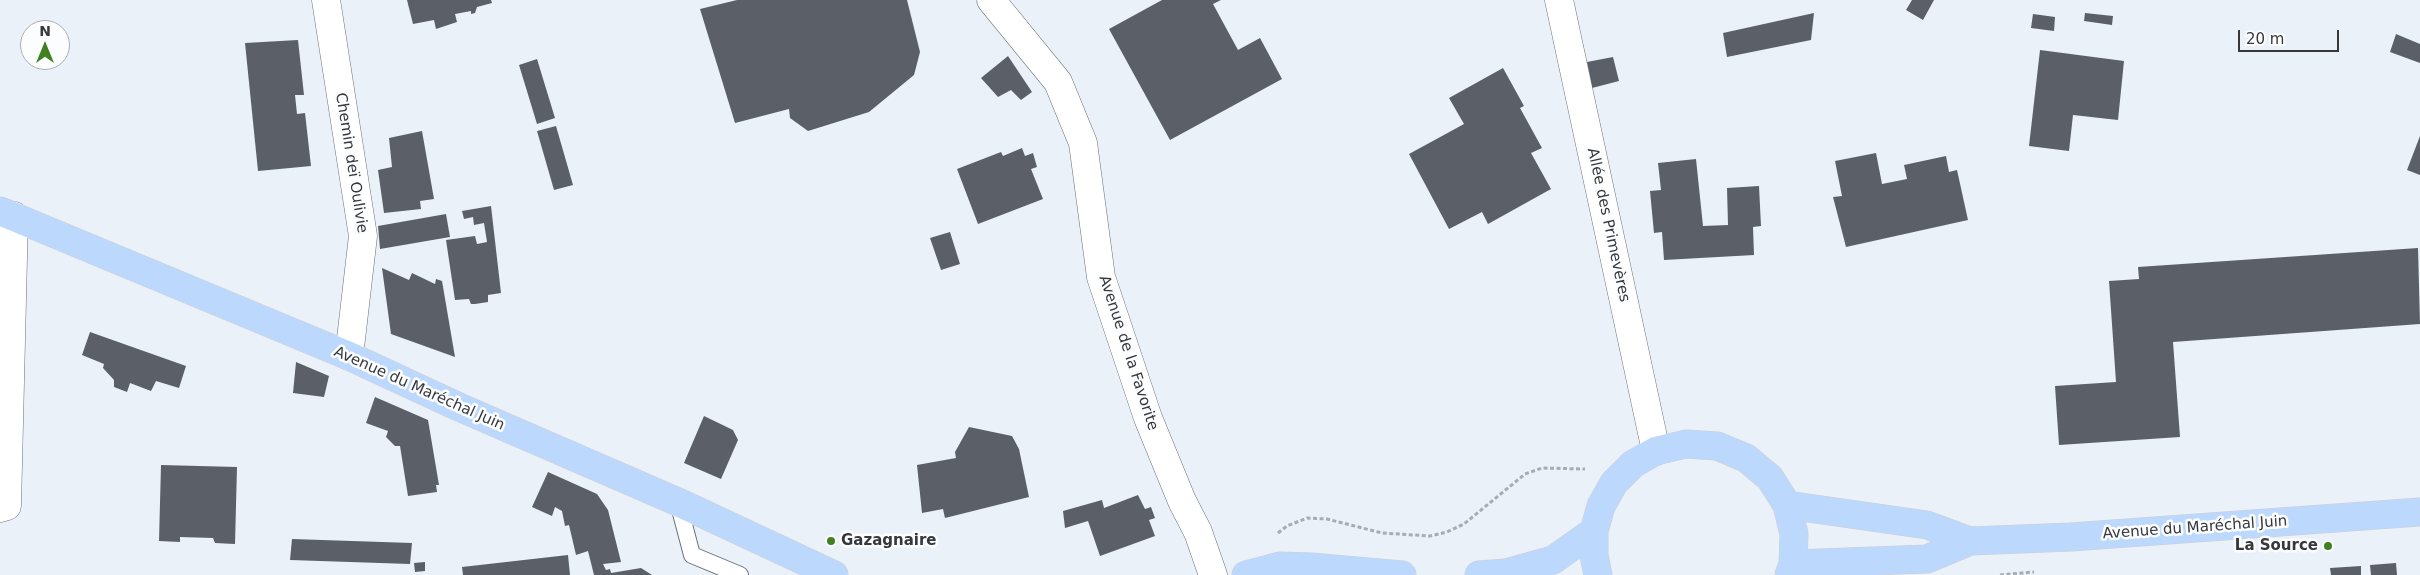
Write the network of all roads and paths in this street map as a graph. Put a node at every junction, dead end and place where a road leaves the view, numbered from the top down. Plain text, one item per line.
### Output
1 (326, 0) edge
2 (991, 0) edge
3 (1559, 0) edge
4 (7, 213) edge
5 (349, 356) junction
6 (1656, 451) junction
7 (1625, 471) junction
8 (678, 502) junction
9 (1787, 505) junction
10 (0, 508) edge
11 (2420, 512) edge
12 (1594, 531) junction
13 (1276, 534) dead end
14 (1970, 541) junction
15 (1791, 569) edge
16 (740, 575) edge
17 (834, 575) edge
18 (1213, 575) edge
19 (1246, 575) edge
20 (1402, 575) edge
21 (1479, 575) edge
22 (1598, 575) edge

1 - 5 street, Chemin deï Oulivie
2 - 18 street, Avenue de la Favorite
3 - 6 street, Allée des Primevères
4 - 5 main road, Avenue du Maréchal Juin
4 - 10 street
5 - 8 main road, Avenue du Maréchal Juin
6 - 7 main road
6 - 9 main road
7 - 12 main road
7 - 13 path
8 - 16 lane
8 - 17 main road, Avenue du Maréchal Juin
9 - 14 main road, Avenue du Maréchal Juin
9 - 15 main road
11 - 14 main road, Avenue du Maréchal Juin
12 - 21 main road
12 - 22 main road
14 - 15 main road, Avenue du Maréchal Juin
19 - 20 main road

